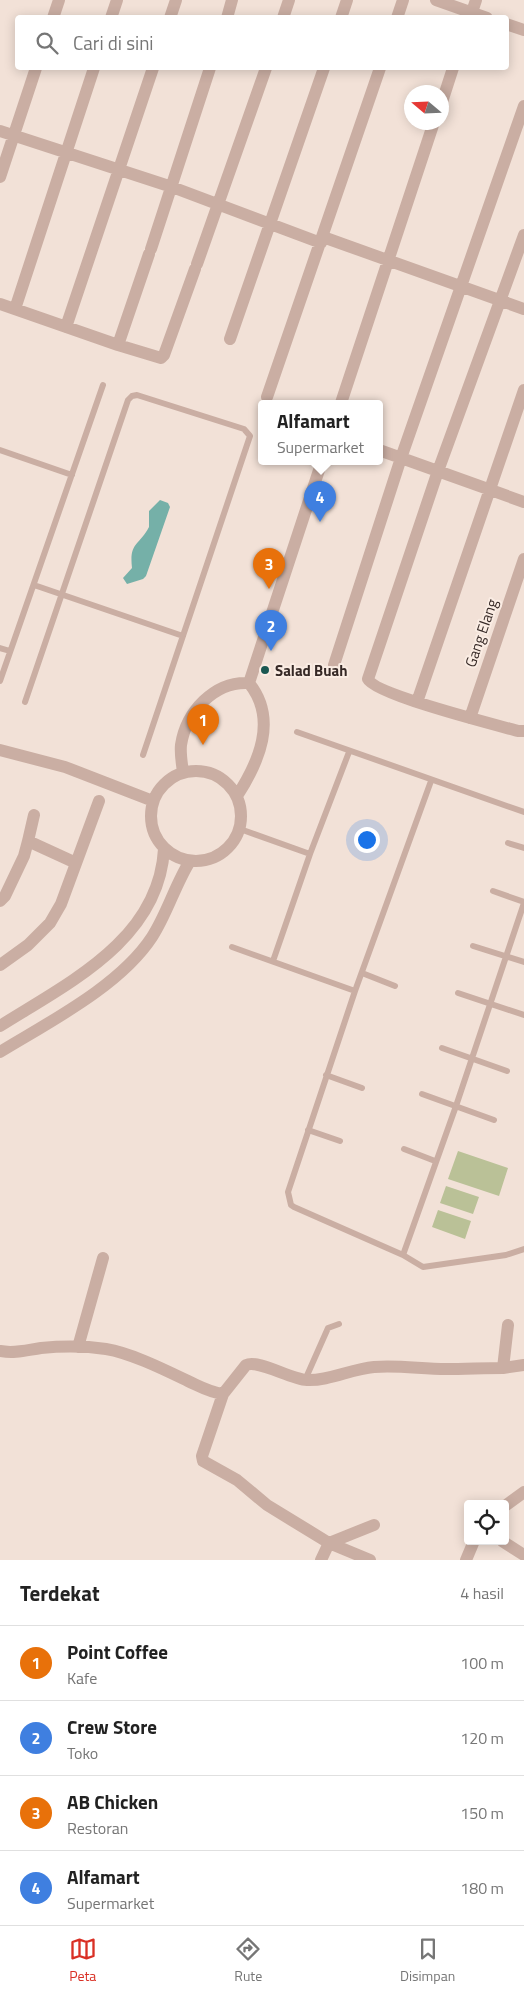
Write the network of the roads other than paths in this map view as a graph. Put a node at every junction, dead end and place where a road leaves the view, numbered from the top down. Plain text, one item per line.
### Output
1 (59, 0) edge
2 (117, 0) edge
3 (176, 0) edge
4 (232, 0) edge
5 (289, 0) edge
6 (347, 0) edge
7 (403, 0) edge
8 (436, 0) edge
9 (472, 10) edge
10 (54, 15) edge
11 (112, 15) edge
12 (171, 15) edge
13 (228, 15) edge
14 (284, 15) edge
15 (342, 15) edge
16 (398, 15) edge
17 (509, 25) edge
18 (524, 30) edge
19 (35, 70) edge
20 (93, 70) edge
21 (152, 70) edge
22 (209, 70) edge
23 (265, 70) edge
24 (323, 70) edge
25 (379, 70) edge
26 (452, 70) edge
27 (448, 85) edge
28 (524, 106) edge
29 (431, 130) edge
30 (0, 131) edge
31 (13, 136) junction
32 (64, 154) junction
33 (118, 170) junction
34 (0, 177) edge
35 (172, 188) junction
36 (218, 206) junction
37 (270, 225) junction
38 (524, 234) edge
39 (322, 240) junction
40 (388, 261) junction
41 (462, 287) junction
42 (500, 301) junction
43 (0, 304) edge
44 (15, 309) junction
45 (524, 309) edge
46 (66, 327) junction
47 (230, 340) dead end
48 (118, 345) junction
49 (103, 385) dead end
50 (524, 390) edge
51 (267, 398) dead end
52 (342, 400) edge
53 (0, 450) edge
54 (383, 451) edge
55 (401, 458) junction
56 (321, 465) edge
57 (438, 471) junction
58 (72, 475) junction
59 (490, 490) junction
60 (524, 502) edge
61 (524, 559) edge
62 (34, 585) junction
63 (61, 593) junction
64 (183, 636) junction
65 (0, 648) edge
66 (10, 651) junction
67 (334, 664) dead end
68 (0, 682) edge
69 (249, 682) junction
70 (25, 702) dead end
71 (417, 702) junction
72 (470, 718) junction
73 (524, 731) edge
74 (297, 732) dead end
75 (0, 750) edge
76 (349, 752) junction
77 (143, 754) dead end
78 (183, 772) junction
79 (431, 781) junction
80 (237, 796) junction
81 (99, 801) dead end
82 (153, 801) junction
83 (524, 812) edge
84 (34, 815) dead end
85 (240, 829) junction
86 (28, 841) junction
87 (508, 843) dead end
88 (524, 848) edge
89 (164, 849) junction
90 (310, 854) junction
91 (190, 861) junction
92 (76, 863) junction
93 (493, 891) dead end
94 (0, 901) edge
95 (524, 902) edge
96 (473, 946) dead end
97 (232, 947) dead end
98 (507, 957) junction
99 (273, 961) junction
100 (524, 962) edge
101 (0, 965) edge
102 (362, 973) junction
103 (395, 986) dead end
104 (355, 992) junction
105 (458, 993) dead end
106 (490, 1004) junction
107 (524, 1015) edge
108 (0, 1026) edge
109 (442, 1048) dead end
110 (0, 1052) edge
111 (471, 1058) junction
112 (507, 1071) dead end
113 (326, 1076) junction
114 (362, 1088) dead end
115 (422, 1094) dead end
116 (456, 1106) junction
117 (494, 1120) dead end
118 (308, 1130) junction
119 (340, 1141) dead end
120 (404, 1149) dead end
121 (435, 1161) junction
122 (524, 1249) edge
123 (403, 1255) junction
124 (102, 1258) dead end
125 (339, 1324) dead end
126 (508, 1325) dead end
127 (78, 1347) junction
128 (0, 1351) edge
129 (524, 1364) edge
130 (503, 1368) junction
131 (305, 1380) junction
132 (223, 1394) junction
133 (524, 1492) edge
134 (509, 1503) edge
135 (374, 1524) dead end
136 (329, 1543) junction
137 (472, 1545) edge
138 (508, 1545) edge
139 (524, 1555) edge
140 (321, 1560) edge
141 (370, 1560) edge
142 (466, 1560) edge

1 - 10 street
2 - 11 street
3 - 12 street
4 - 13 street
5 - 14 street
6 - 15 street
7 - 16 street
8 - 9 street
17 - 18 street
19 - 31 street
20 - 32 street
21 - 33 street
22 - 35 street
23 - 36 street
24 - 37 street
25 - 39 street
26 - 27 street
28 - 41 street
29 - 40 street
30 - 31 street
31 - 32 street
31 - 34 street
32 - 33 street
32 - 44 street
33 - 35 street
33 - 46 street
35 - 36 street
35 - 48 street
36 - 37 street
36 - 48 street
37 - 39 street
37 - 47 street
38 - 42 street
39 - 40 street
39 - 51 street
40 - 41 street
40 - 52 street
41 - 42 street
41 - 55 street
42 - 45 street
42 - 57 street
43 - 44 street
44 - 46 street
46 - 48 street
49 - 58 lane
50 - 59 street
53 - 58 lane
54 - 55 street
55 - 57 street
55 - 67 street
56 - 69 street
57 - 59 street
57 - 71 street
58 - 62 lane
59 - 60 street
59 - 71 street
61 - 72 street, Gang Elang
62 - 63 lane
62 - 66 lane
63 - 64 lane
63 - 64 lane
63 - 70 lane
64 - 77 lane
65 - 66 lane
66 - 68 lane
69 - 78 street
69 - 80 street
71 - 72 street
72 - 73 street
74 - 76 lane
75 - 82 street
76 - 79 lane
76 - 90 lane
78 - 80 street
78 - 82 street
79 - 83 lane
79 - 102 lane
80 - 85 street
81 - 92 street
82 - 89 street
84 - 86 street
85 - 90 lane
85 - 91 street
86 - 92 street
86 - 94 street
87 - 88 lane
89 - 91 street
89 - 108 street
90 - 99 lane
91 - 110 street
92 - 101 street
93 - 95 lane
95 - 98 lane
96 - 98 lane
97 - 99 lane
98 - 100 lane
98 - 106 lane
99 - 104 lane
102 - 103 lane
102 - 104 lane
104 - 113 lane
105 - 106 lane
106 - 107 lane
106 - 111 lane
109 - 111 lane
111 - 112 lane
111 - 116 lane
113 - 114 lane
113 - 118 lane
115 - 116 lane
116 - 117 lane
116 - 121 lane
118 - 119 lane
118 - 123 lane
120 - 121 lane
121 - 123 lane
122 - 123 lane
124 - 127 street
125 - 131 lane
126 - 130 street
127 - 128 street
127 - 132 street
129 - 130 street
130 - 131 street
131 - 132 street
132 - 136 street
133 - 134 street
135 - 136 street
136 - 140 street
136 - 141 street
137 - 142 street
138 - 139 street

